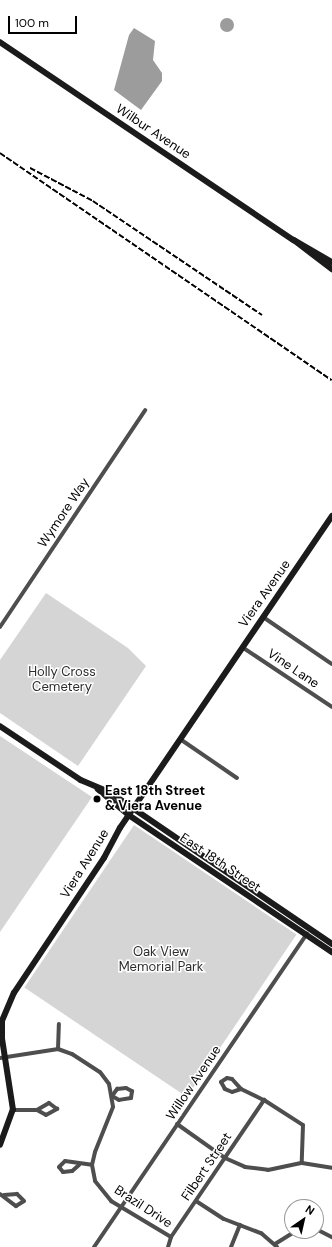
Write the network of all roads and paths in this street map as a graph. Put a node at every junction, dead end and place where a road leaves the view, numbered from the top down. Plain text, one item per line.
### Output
1 (0, 42) edge
2 (294, 240) junction
3 (332, 262) edge
4 (332, 269) edge
5 (145, 410) dead end
6 (332, 516) edge
7 (263, 617) junction
8 (0, 627) edge
9 (242, 647) junction
10 (332, 664) edge
11 (332, 707) edge
12 (0, 726) edge
13 (180, 739) junction
14 (237, 778) dead end
15 (98, 789) junction
16 (133, 809) junction
17 (129, 815) junction
18 (308, 932) junction
19 (332, 944) edge
20 (332, 952) edge
21 (59, 1024) dead end
22 (58, 1049) junction
23 (3, 1057) edge
24 (241, 1089) junction
25 (112, 1096) junction
26 (264, 1100) junction
27 (13, 1110) junction
28 (37, 1110) junction
29 (177, 1124) junction
30 (0, 1146) edge
31 (225, 1158) junction
32 (302, 1163) junction
33 (79, 1165) junction
34 (92, 1165) junction
35 (332, 1168) edge
36 (2, 1195) edge
37 (196, 1201) junction
38 (122, 1207) junction
39 (240, 1225) junction
40 (172, 1237) junction
41 (285, 1239) edge
42 (276, 1246) edge
43 (94, 1247) edge
44 (168, 1247) edge
45 (232, 1247) edge

1 - 2 main road, Wilbur Avenue
2 - 3 main road, Wilbur Avenue
2 - 4 main road, Wilbur Avenue
5 - 8 street, Wymore Way
6 - 7 main road, Viera Avenue
7 - 9 main road, Viera Avenue
7 - 10 street
9 - 11 street, Vine Lane
9 - 13 main road, Viera Avenue
12 - 15 main road, East 18th Street
13 - 14 street
13 - 16 main road, Viera Avenue
15 - 16 main road, East 18th Street
15 - 17 main road, East 18th Street
16 - 17 main road, Viera Avenue
16 - 18 main road, East 18th Street
17 - 18 main road, East 18th Street
17 - 23 main road, Viera Avenue
18 - 19 main road, East 18th Street
18 - 20 main road, East 18th Street
18 - 29 street, Willow Avenue
21 - 22 street
22 - 23 street
22 - 25 street
23 - 27 main road, Viera Avenue
24 - 24 street
24 - 26 street
25 - 25 street
25 - 34 street
26 - 31 street, Filbert Street
26 - 32 street
27 - 28 street
27 - 30 main road, Viera Avenue
28 - 28 street
29 - 31 street
29 - 38 street, Willow Avenue
31 - 32 street
31 - 37 street, Filbert Street
32 - 35 street
33 - 33 street
33 - 34 street
34 - 38 street, Brazil Drive
36 - 36 street
37 - 39 street
37 - 40 street, Filbert Street
38 - 40 street, Brazil Drive
38 - 43 street, Willow Avenue
39 - 42 street
39 - 45 street
40 - 44 street, Filbert Street
41 - 42 street

